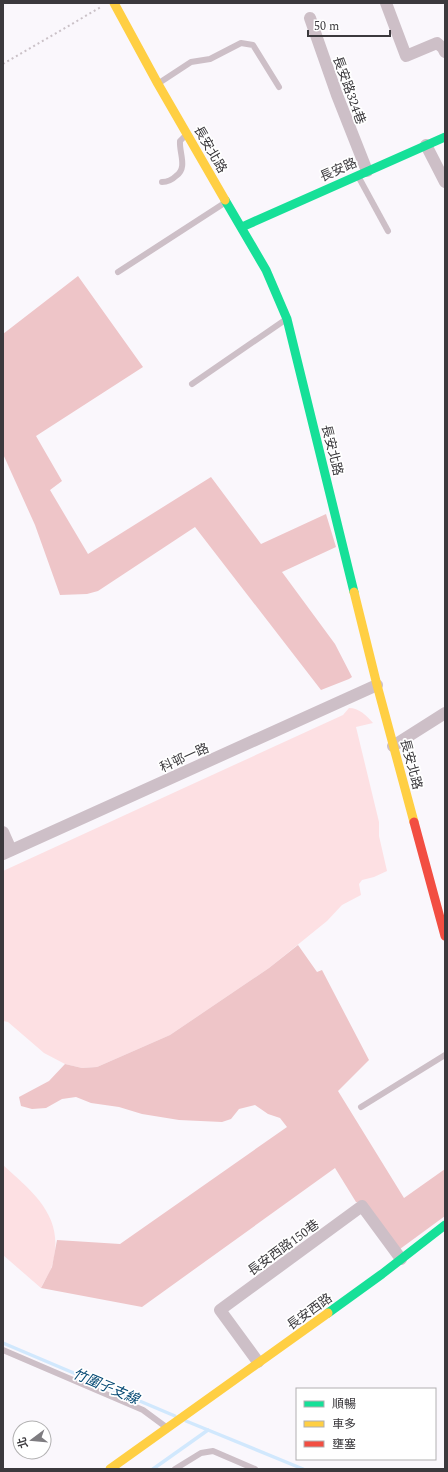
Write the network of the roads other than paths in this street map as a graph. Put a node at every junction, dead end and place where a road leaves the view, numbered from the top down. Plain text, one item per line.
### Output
1 (114, 3) edge
2 (386, 3) edge
3 (310, 18) dead end
4 (445, 52) edge
5 (158, 84) junction
6 (279, 87) dead end
7 (188, 134) junction
8 (445, 137) edge
9 (426, 145) junction
10 (362, 173) junction
11 (162, 182) dead end
12 (445, 182) edge
13 (227, 202) junction
14 (242, 227) junction
15 (388, 232) dead end
16 (118, 272) dead end
17 (287, 319) junction
18 (192, 384) dead end
19 (377, 685) junction
20 (445, 713) edge
21 (393, 746) junction
22 (3, 832) edge
23 (7, 852) edge
24 (445, 936) edge
25 (445, 1055) edge
26 (361, 1107) dead end
27 (445, 1225) edge
28 (401, 1259) junction
29 (3, 1350) edge
30 (258, 1362) junction
31 (167, 1428) junction
32 (110, 1469) edge
33 (175, 1469) edge
34 (254, 1469) edge

1 - 5 street, 長安北路
2 - 4 street
3 - 10 street, 長安路324巷
5 - 6 lane
5 - 7 street, 長安北路
7 - 11 lane
7 - 13 street, 長安北路
8 - 9 street, 長安路
9 - 10 street, 長安路
9 - 12 street
10 - 14 street, 長安路
10 - 15 lane
13 - 14 street, 長安北路
13 - 16 lane
14 - 17 street, 長安北路
17 - 18 lane
17 - 19 street, 長安北路
19 - 21 street, 長安北路
19 - 23 street, 科邨一路
20 - 21 street
21 - 24 street, 長安北路
22 - 23 street
25 - 26 lane
27 - 28 street, 長安西路
28 - 30 street, 長安西路
28 - 30 street, 長安西路150巷
29 - 31 lane
30 - 31 street, 長安西路
31 - 32 street
33 - 34 lane

